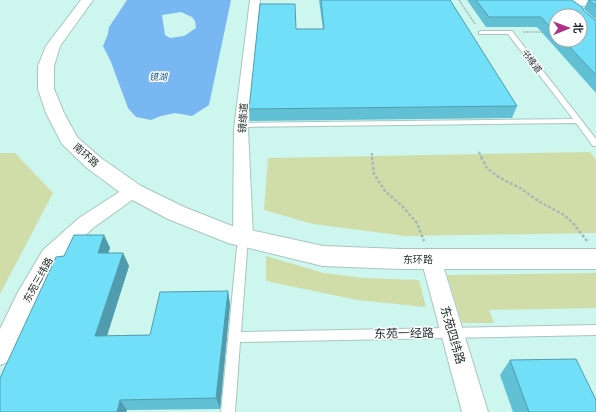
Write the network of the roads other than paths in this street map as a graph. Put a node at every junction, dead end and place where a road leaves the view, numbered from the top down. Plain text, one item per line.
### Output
1 (87, 0) edge
2 (255, 0) edge
3 (596, 3) edge
4 (574, 8) edge
5 (481, 33) road end
6 (578, 120) junction
7 (242, 124) junction
8 (596, 144) edge
9 (133, 191) junction
10 (243, 237) junction
11 (594, 253) edge
12 (431, 259) junction
13 (596, 330) edge
14 (452, 333) junction
15 (235, 337) junction
16 (0, 354) edge
17 (228, 412) edge
18 (475, 412) edge

1 - 9 street, 南环路
2 - 7 street, 镜缘道
3 - 4 street
5 - 6 lane, 书缘道
6 - 7 lane
6 - 8 lane, 书缘道
7 - 10 street, 镜缘道
9 - 10 street, 南环路
9 - 16 street, 东苑三纬路
10 - 12 street, 东环路
10 - 15 lane
11 - 12 street, 东环路
12 - 14 street, 东苑四纬路
13 - 14 lane, 东苑一经路
14 - 15 lane, 东苑一经路
14 - 18 street, 东苑四纬路
15 - 17 lane

